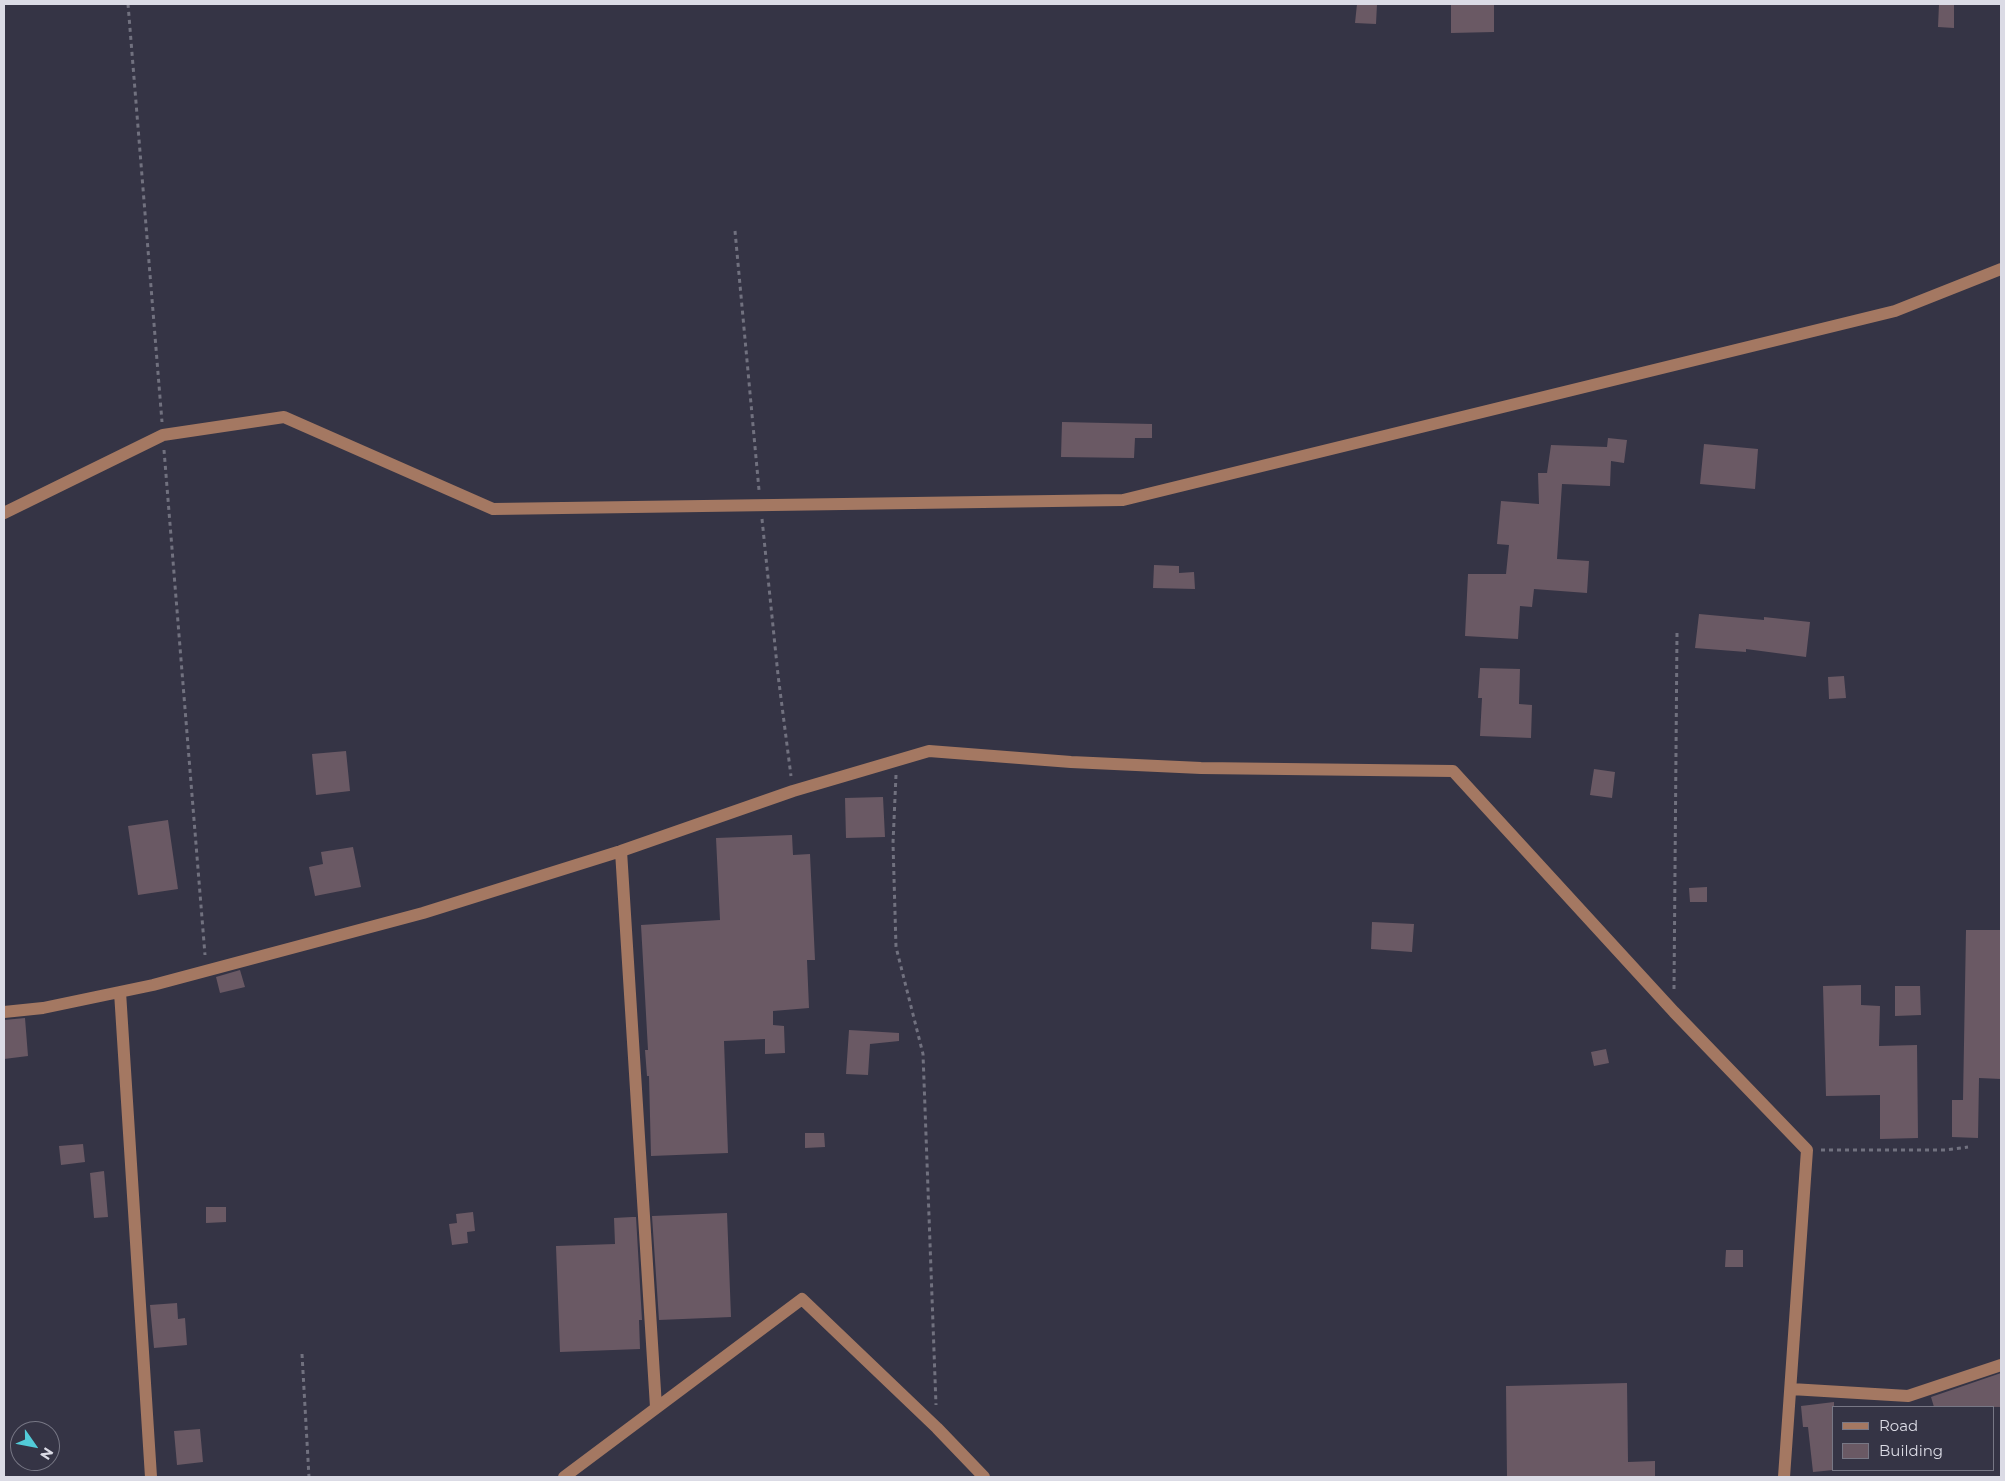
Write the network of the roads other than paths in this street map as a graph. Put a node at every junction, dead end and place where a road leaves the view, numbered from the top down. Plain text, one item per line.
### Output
1 (2001, 269) edge
2 (4, 513) edge
3 (620, 851) junction
4 (120, 992) junction
5 (4, 1012) edge
6 (2001, 1365) edge
7 (1791, 1389) junction
8 (656, 1407) junction
9 (150, 1477) edge
10 (564, 1477) edge
11 (984, 1477) edge
12 (1784, 1477) edge

1 - 2 street
3 - 4 street
3 - 7 street
3 - 8 street
4 - 5 street
4 - 9 street
6 - 7 street
7 - 12 street
8 - 10 street
8 - 11 street

